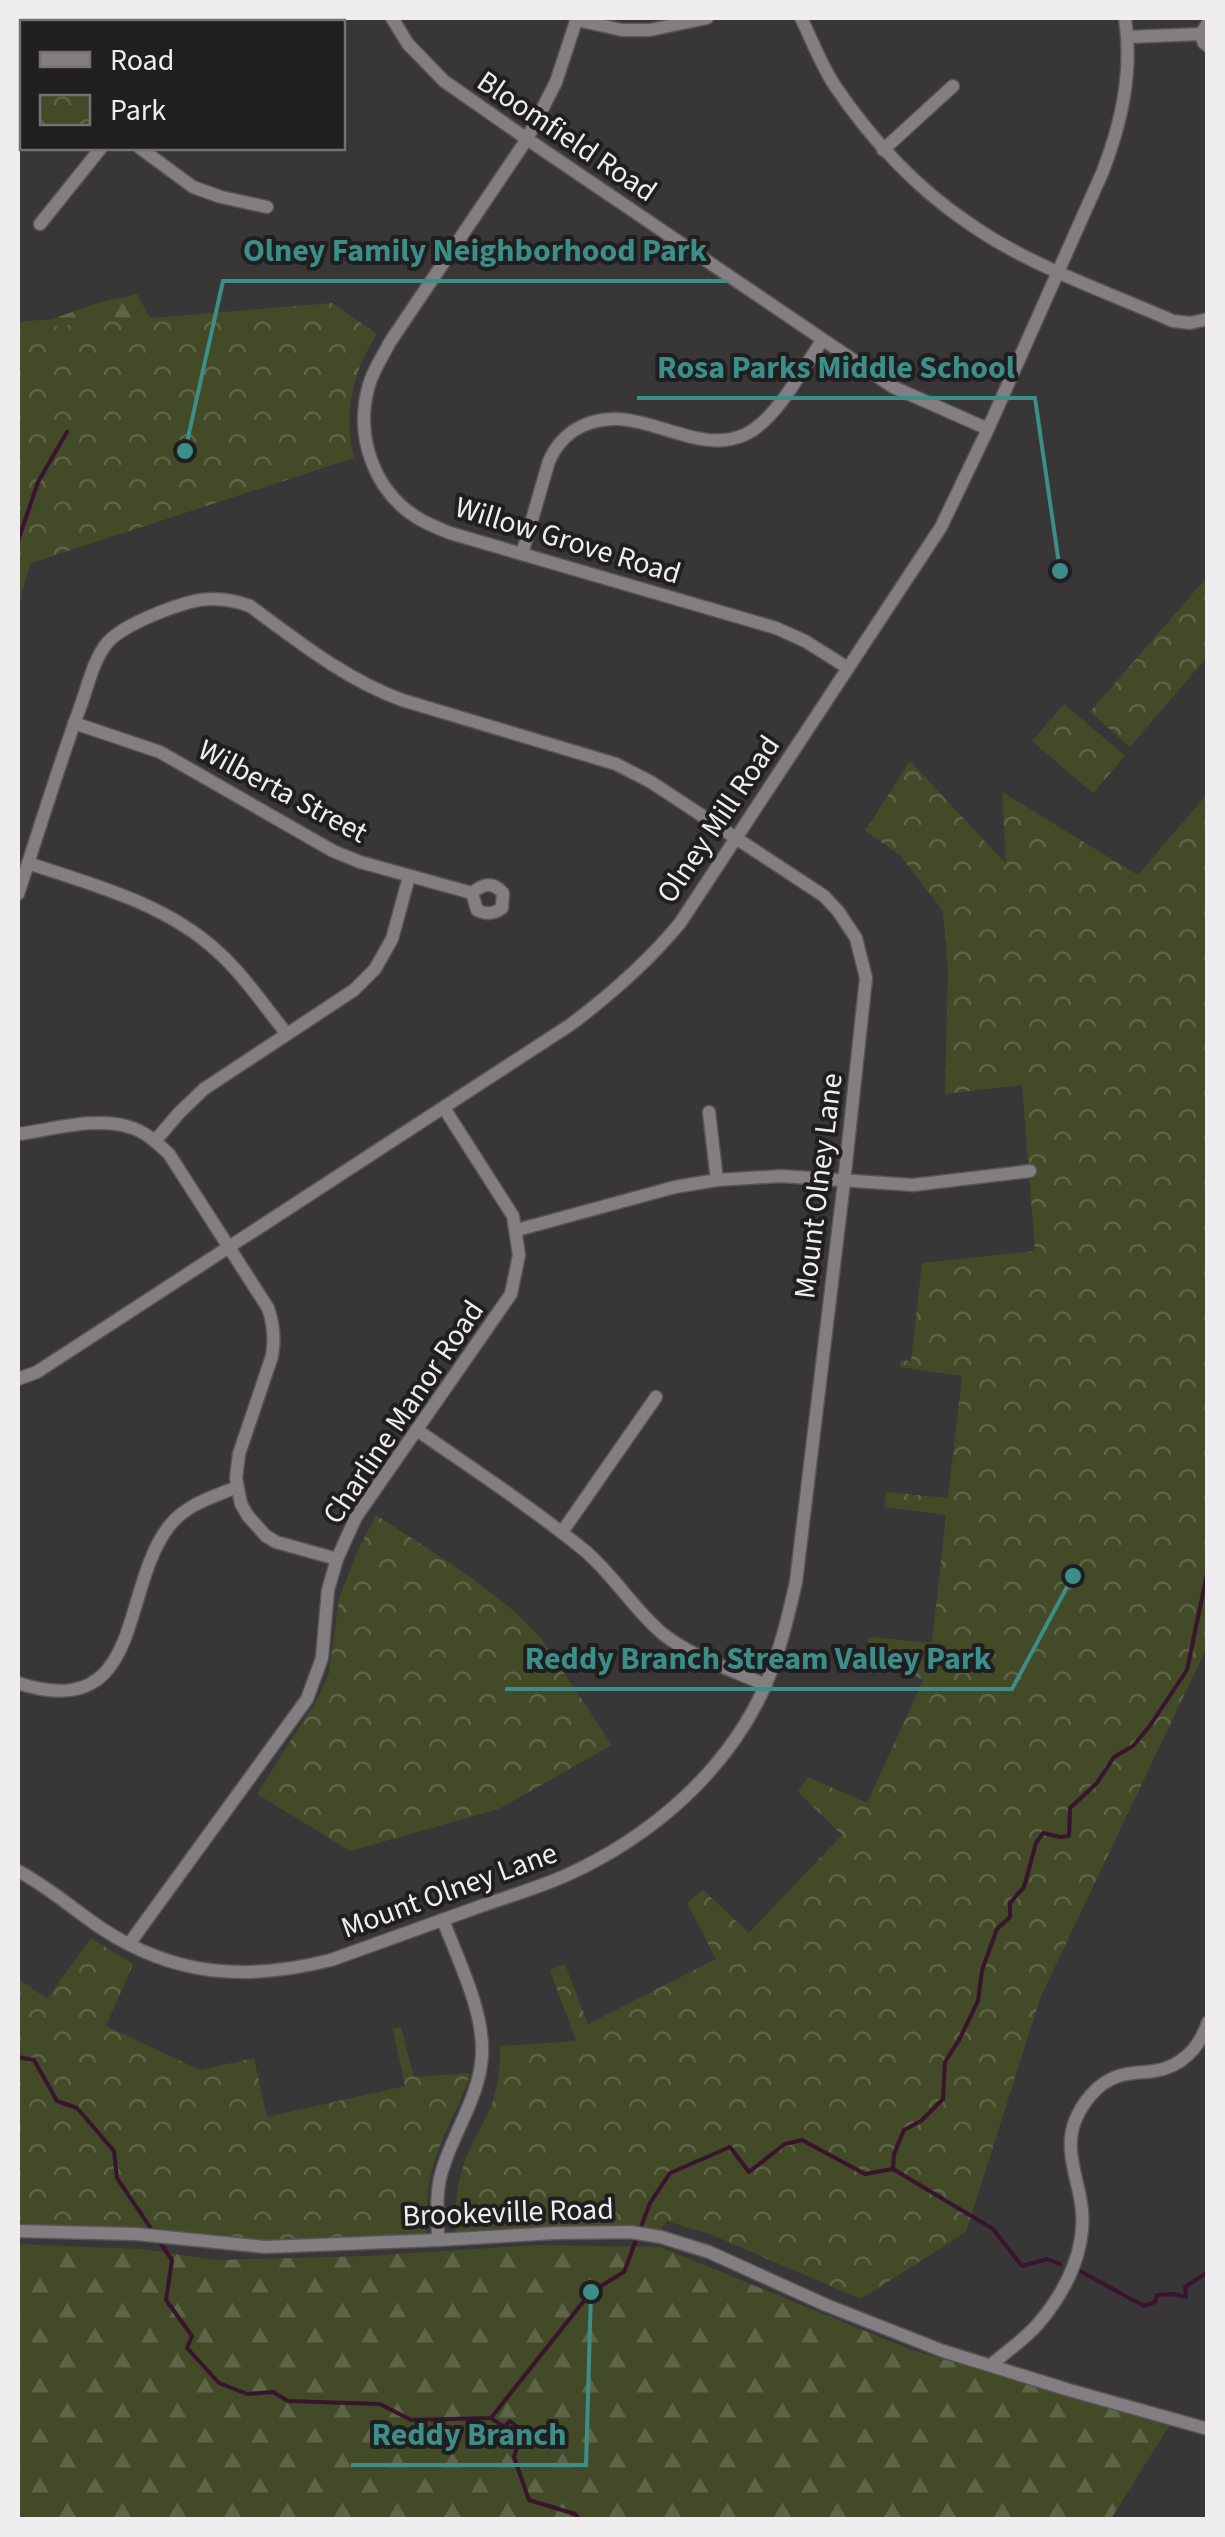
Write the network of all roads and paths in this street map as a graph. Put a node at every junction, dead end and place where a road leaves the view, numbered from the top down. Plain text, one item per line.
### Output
1 (392, 18) edge
2 (708, 18) edge
3 (800, 18) edge
4 (1126, 18) edge
5 (577, 19) edge
6 (1205, 34) edge
7 (1128, 38) junction
8 (954, 86) dead end
9 (527, 139) junction
10 (99, 150) edge
11 (143, 150) edge
12 (883, 150) junction
13 (267, 207) dead end
14 (40, 224) dead end
15 (1058, 271) junction
16 (1208, 319) edge
17 (822, 341) junction
18 (988, 429) junction
19 (522, 554) junction
20 (848, 668) junction
21 (74, 723) junction
22 (736, 838) junction
23 (28, 863) junction
24 (409, 876) junction
25 (472, 893) dead end
26 (18, 894) edge
27 (286, 1034) junction
28 (444, 1108) junction
29 (709, 1112) dead end
30 (18, 1134) edge
31 (155, 1141) junction
32 (1030, 1171) dead end
33 (717, 1180) junction
34 (844, 1182) junction
35 (517, 1230) junction
36 (230, 1248) junction
37 (18, 1379) edge
38 (656, 1396) dead end
39 (416, 1430) junction
40 (237, 1487) junction
41 (562, 1532) junction
42 (336, 1559) junction
43 (18, 1683) edge
44 (766, 1685) junction
45 (18, 1871) edge
46 (443, 1920) junction
47 (129, 1944) junction
48 (1208, 2022) edge
49 (18, 2231) edge
50 (438, 2240) junction
51 (992, 2364) junction
52 (1208, 2430) edge

1 - 9 street, Bloomfield Road
2 - 5 street
3 - 12 street
4 - 7 street, Olney Mill Road
5 - 9 street, Willow Grove Road
6 - 7 street
7 - 15 street, Olney Mill Road
8 - 12 street
9 - 17 street, Bloomfield Road
9 - 19 street, Willow Grove Road
10 - 14 street
11 - 13 street
12 - 15 street
15 - 16 street
15 - 18 street, Olney Mill Road
17 - 18 street, Bloomfield Road
17 - 19 street
18 - 20 street, Olney Mill Road
19 - 20 street, Willow Grove Road
20 - 22 street, Olney Mill Road
21 - 22 street, Mount Olney Lane
21 - 23 street, Mount Olney Lane
21 - 24 street, Wilberta Street
22 - 28 street, Olney Mill Road
22 - 34 street, Mount Olney Lane
23 - 26 street, Mount Olney Lane
23 - 27 street
24 - 25 street, Wilberta Street
24 - 27 street
27 - 31 street
28 - 35 street, Charline Manor Road
28 - 36 street, Olney Mill Road
29 - 33 street
30 - 31 street
31 - 36 street
32 - 34 street
33 - 34 street
33 - 35 street
34 - 44 street, Mount Olney Lane
35 - 39 street, Charline Manor Road
36 - 37 street, Olney Mill Road
36 - 40 street
38 - 41 street
39 - 41 street
39 - 42 street, Charline Manor Road
40 - 42 street
40 - 43 street
41 - 44 street
42 - 47 street, Charline Manor Road
44 - 46 street, Mount Olney Lane
45 - 47 street, Mount Olney Lane
46 - 47 street, Mount Olney Lane
46 - 50 street
48 - 51 street
49 - 50 street, Brookeville Road
50 - 51 street, Brookeville Road
51 - 52 street, Brookeville Road

